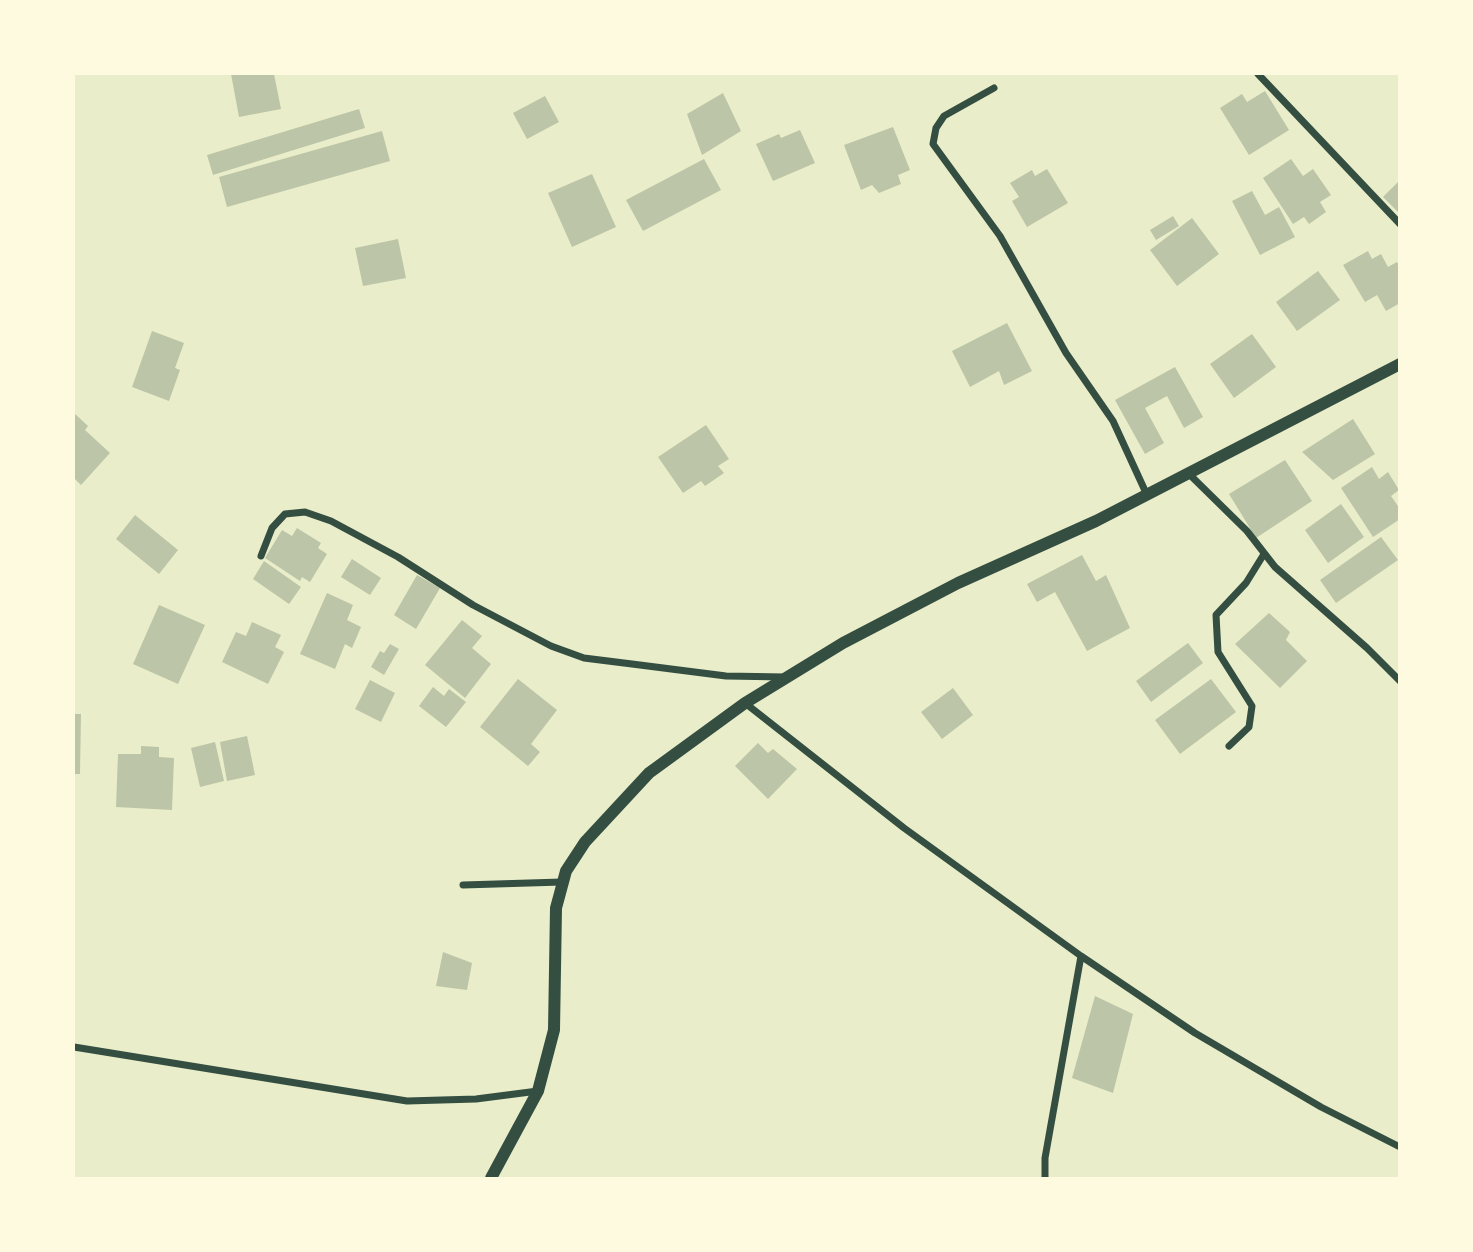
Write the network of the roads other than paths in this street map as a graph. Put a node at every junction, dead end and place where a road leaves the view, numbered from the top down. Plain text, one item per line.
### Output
1 (1258, 74) edge
2 (994, 88) dead end
3 (1399, 225) edge
4 (1399, 364) edge
5 (1188, 473) junction
6 (1147, 495) junction
7 (1264, 554) junction
8 (261, 556) dead end
9 (788, 677) junction
10 (1399, 681) edge
11 (745, 703) junction
12 (1229, 746) dead end
13 (562, 882) junction
14 (463, 885) dead end
15 (1081, 956) junction
16 (74, 1047) edge
17 (538, 1091) junction
18 (1399, 1147) edge
19 (491, 1178) edge
20 (1045, 1178) edge

1 - 3 street
2 - 6 street
4 - 5 street
5 - 6 street
5 - 7 street
6 - 9 street
7 - 10 street
7 - 12 street
8 - 9 street
9 - 11 street
11 - 13 street
11 - 15 street
13 - 14 street
13 - 17 street
15 - 18 street
15 - 20 street
16 - 17 street
17 - 19 street

